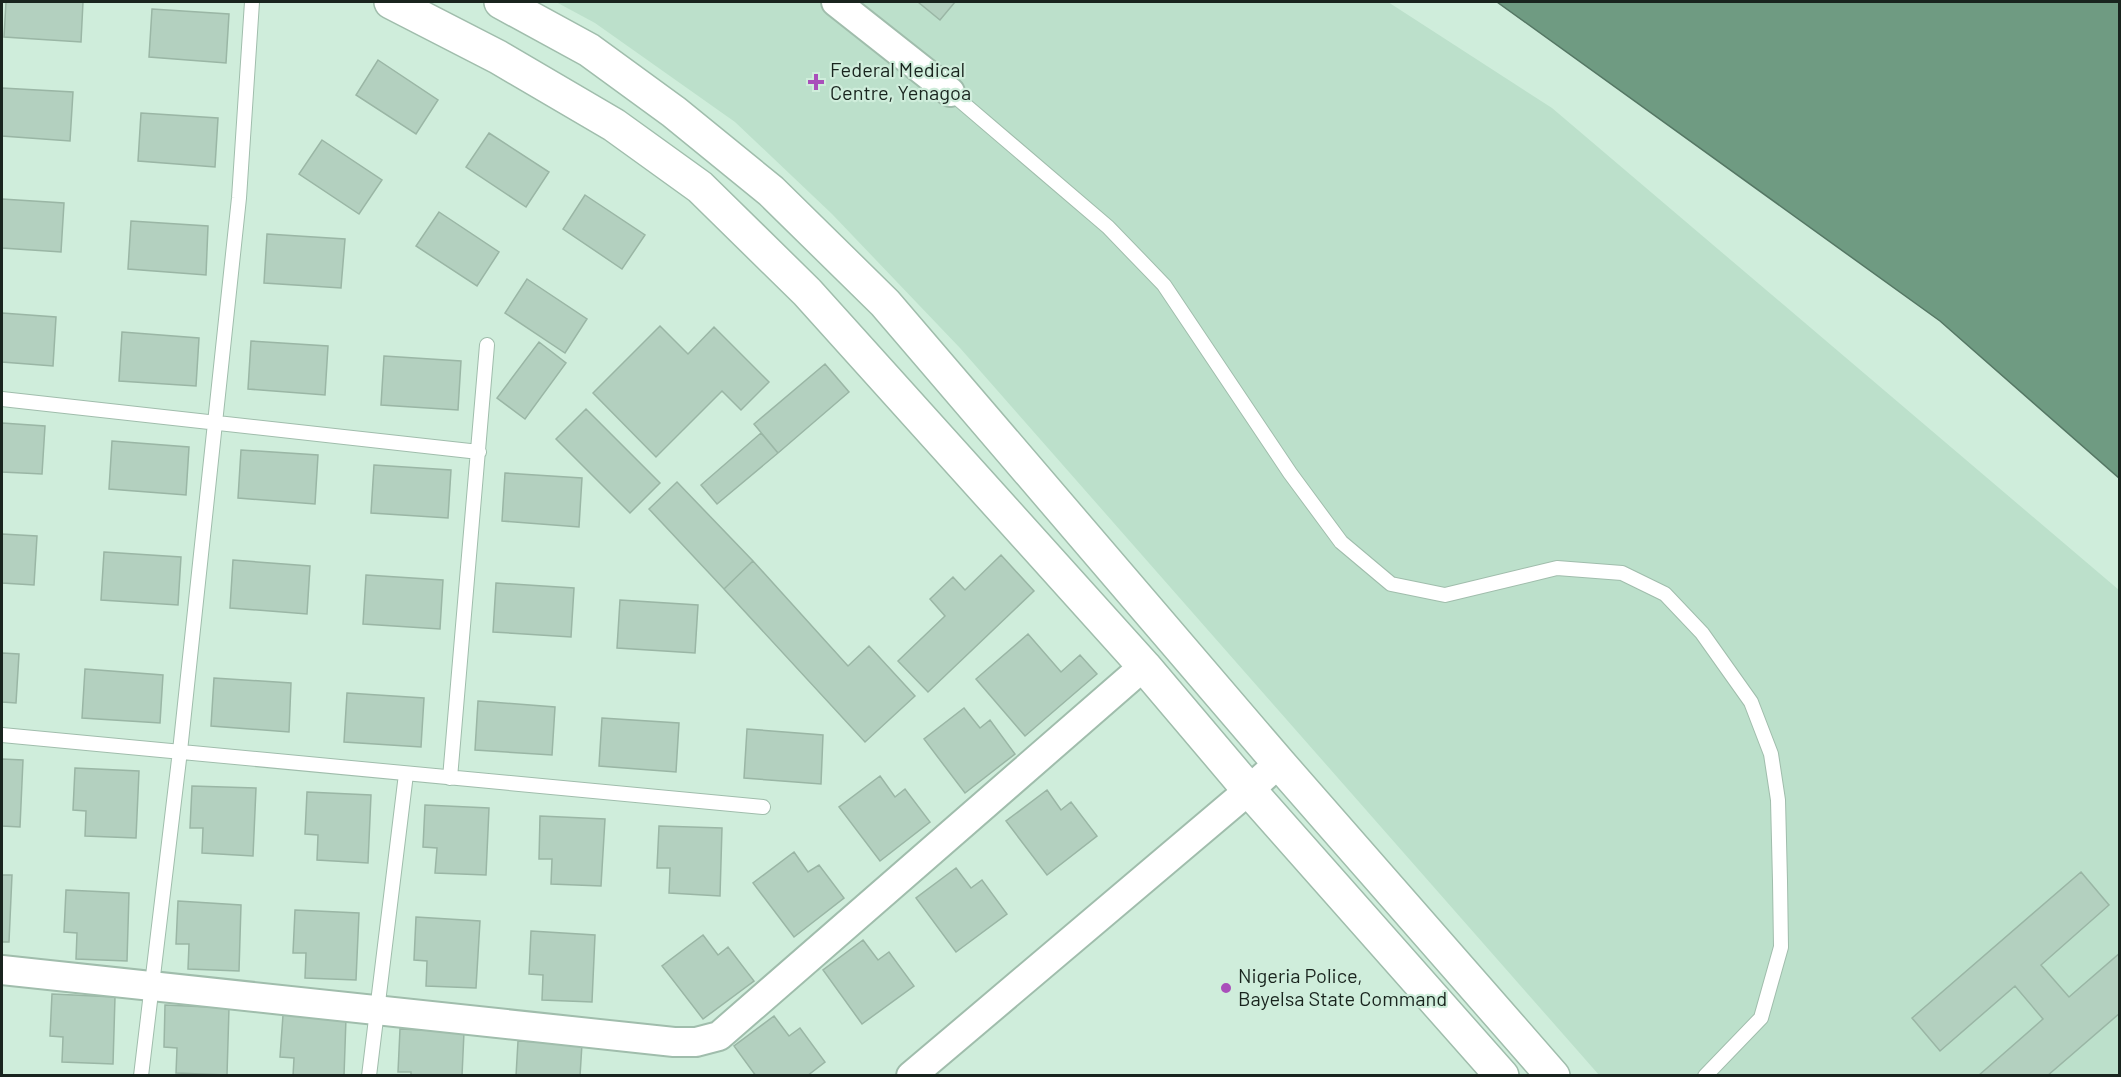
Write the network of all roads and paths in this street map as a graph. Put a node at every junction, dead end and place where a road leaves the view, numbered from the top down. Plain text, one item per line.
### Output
1 (252, 2) edge
2 (391, 2) edge
3 (501, 2) edge
4 (836, 2) edge
5 (950, 92) joint
6 (487, 345) dead end
7 (2, 399) edge
8 (215, 423) junction
9 (479, 452) junction
10 (1144, 666) junction
11 (2, 735) edge
12 (180, 751) junction
13 (1280, 763) junction
14 (406, 774) junction
15 (450, 778) junction
16 (1249, 790) junction
17 (763, 807) dead end
18 (2, 970) edge
19 (152, 986) junction
20 (377, 1010) junction
21 (141, 1076) edge
22 (369, 1076) edge
23 (911, 1076) edge
24 (1502, 1076) edge
25 (1553, 1076) edge
26 (1706, 1076) edge

1 - 8 lane
2 - 10 street
3 - 13 street
4 - 5 street
5 - 26 lane
6 - 9 lane
7 - 8 lane
8 - 9 lane
8 - 12 lane
9 - 15 lane
10 - 16 street
10 - 20 street
11 - 12 lane
12 - 14 lane
12 - 19 lane
13 - 16 street
13 - 25 street
14 - 15 lane
14 - 20 lane
15 - 17 lane
16 - 23 street
16 - 24 street
18 - 19 street
19 - 20 street
19 - 21 lane
20 - 22 lane

